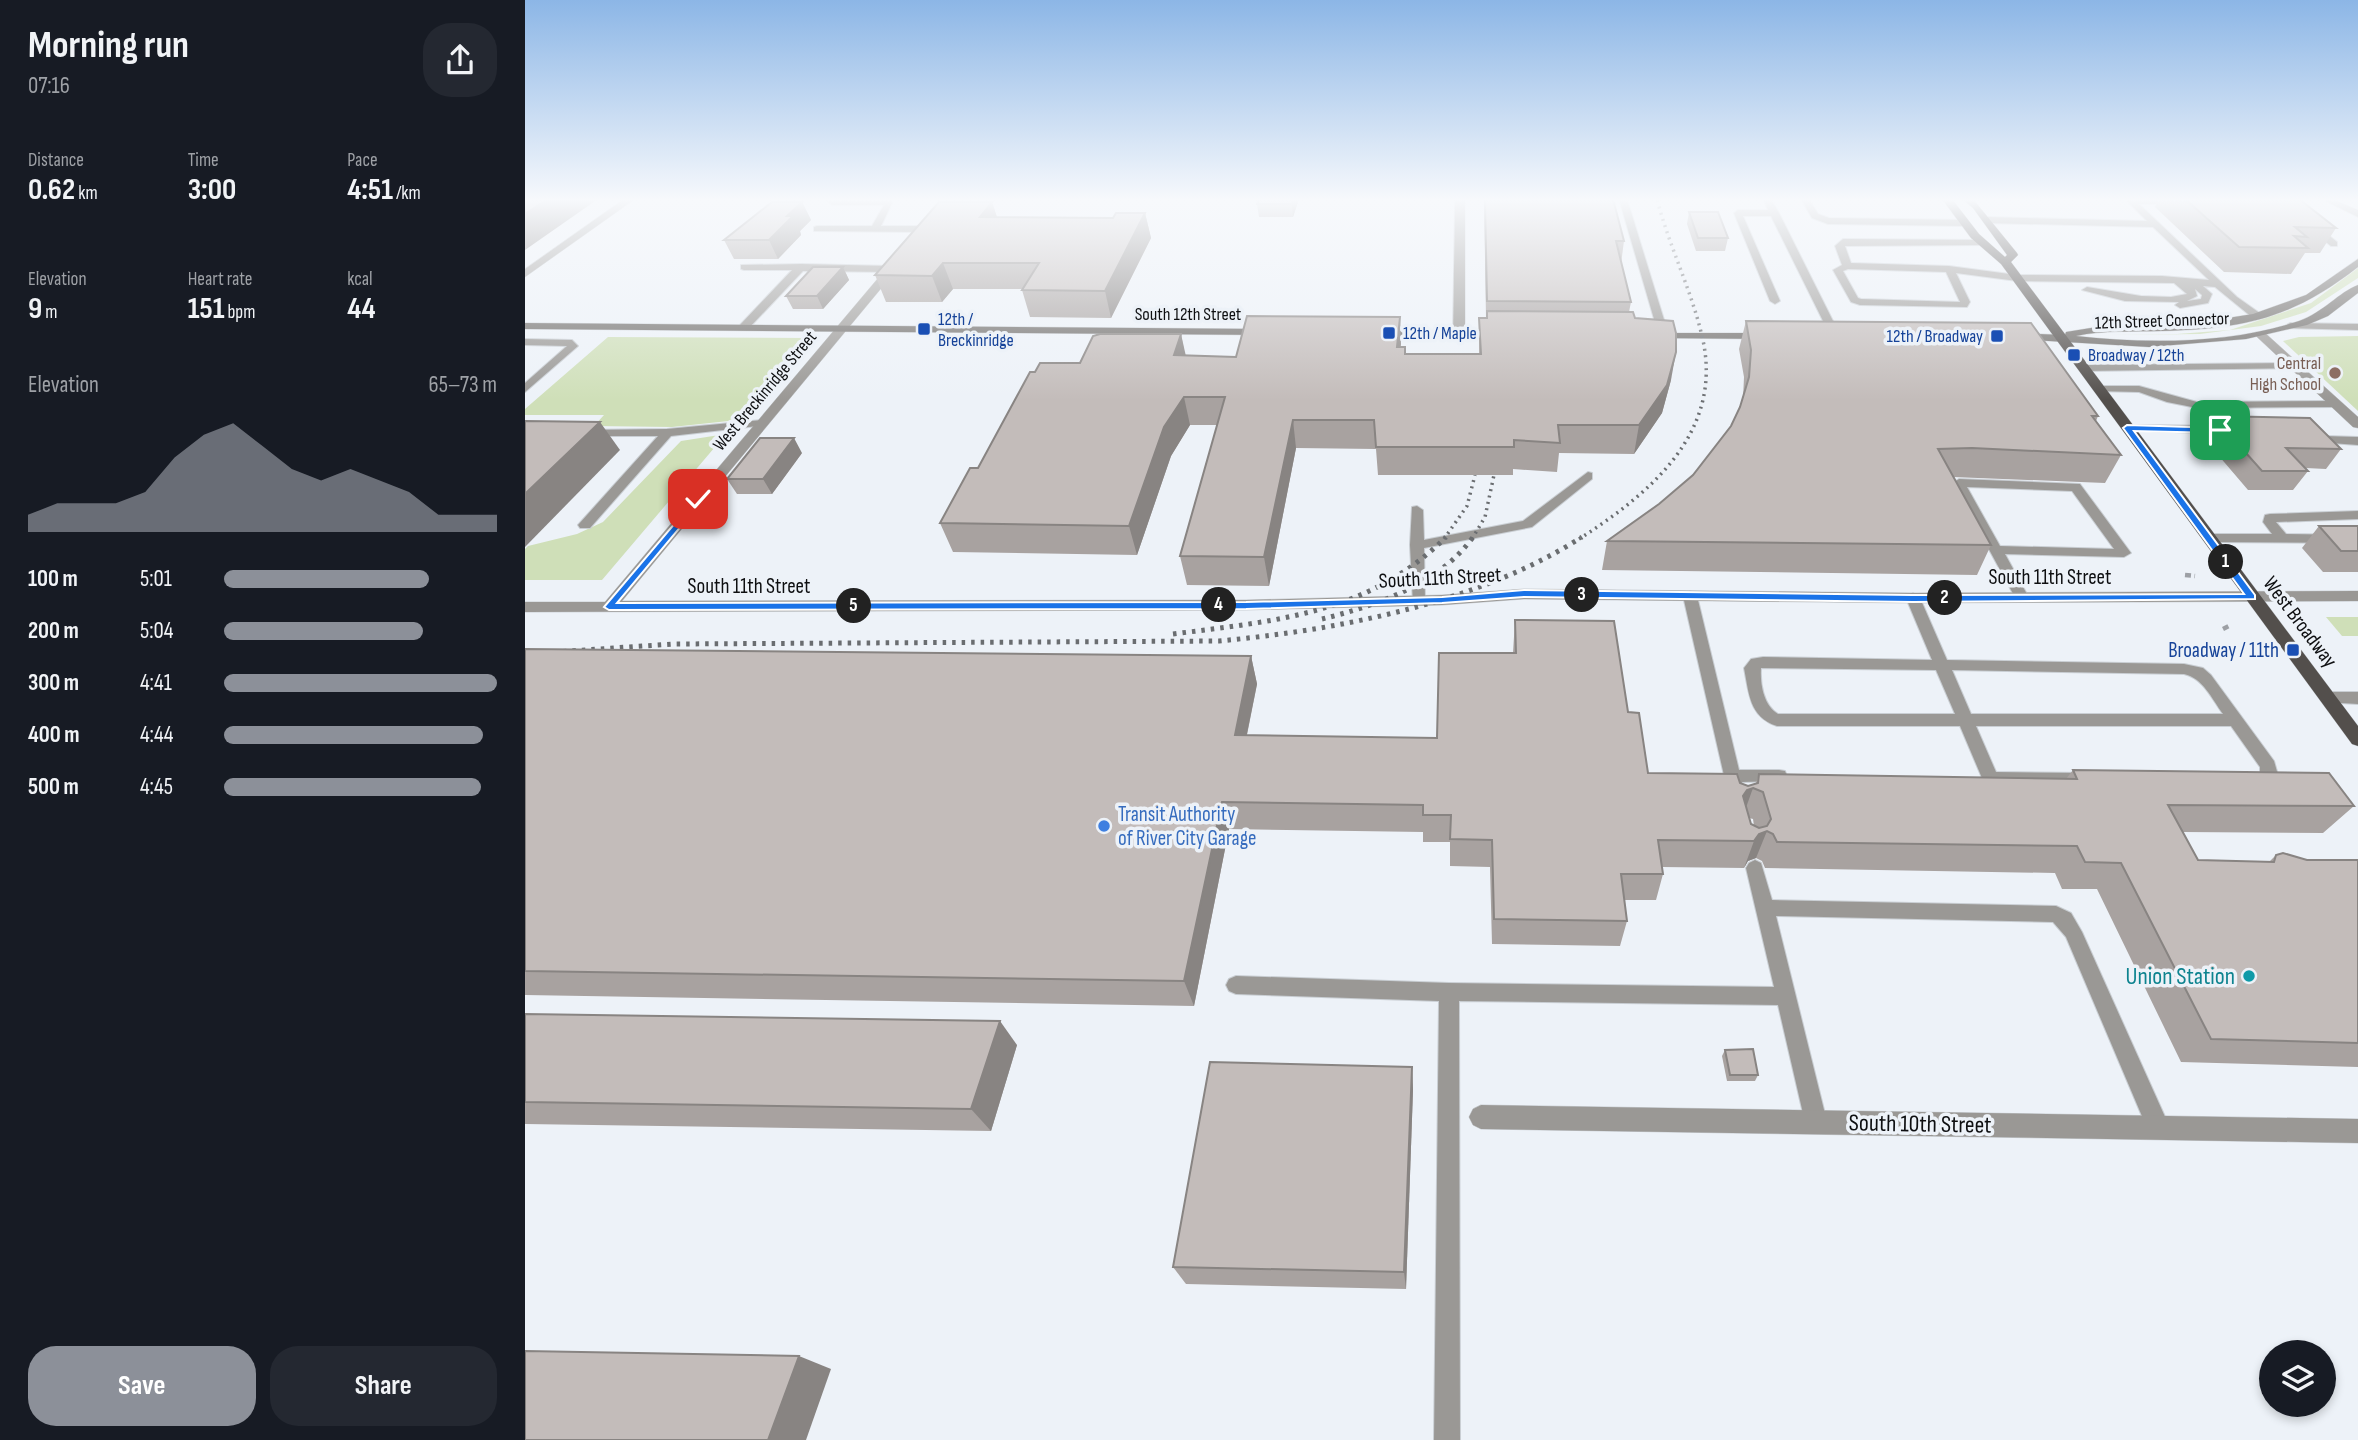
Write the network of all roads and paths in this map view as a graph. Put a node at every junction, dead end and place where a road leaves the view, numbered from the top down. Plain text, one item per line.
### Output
1 (826, 266) edge
2 (893, 266) edge
3 (1460, 266) edge
4 (1643, 266) edge
5 (1760, 266) edge
6 (1803, 266) edge
7 (1843, 266) edge
8 (1881, 266) edge
9 (1987, 266) edge
10 (2008, 266) edge
11 (2199, 266) edge
12 (2352, 266) edge
13 (744, 267) dead end
14 (801, 267) junction
15 (1903, 267) junction
16 (1949, 269) junction
17 (1966, 271) junction
18 (2017, 278) junction
19 (2113, 279) junction
20 (2076, 281) junction
21 (2194, 283) junction
22 (2217, 284) junction
23 (2358, 288) edge
24 (2087, 290) junction
25 (1964, 300) junction
26 (1775, 301) dead end
27 (1860, 302) junction
28 (1867, 314) dead end
29 (2257, 316) junction
30 (525, 326) edge
31 (2290, 326) junction
32 (2358, 327) edge
33 (743, 328) junction
34 (841, 329) junction
35 (1279, 332) edge
36 (1361, 333) edge
37 (1459, 334) junction
38 (1514, 334) edge
39 (2260, 334) junction
40 (1637, 335) edge
41 (1664, 335) junction
42 (2010, 336) edge
43 (2060, 336) junction
44 (1778, 337) edge
45 (1819, 337) edge
46 (1841, 337) joint
47 (525, 342) edge
48 (2294, 366) junction
49 (2084, 368) junction
50 (2141, 368) junction
51 (525, 389) edge
52 (2099, 389) junction
53 (2171, 400) junction
54 (2336, 404) junction
55 (761, 423) junction
56 (2358, 424) edge
57 (2127, 428) junction
58 (2233, 430) edge
59 (2299, 431) edge
60 (577, 432) edge
61 (667, 433) junction
62 (2358, 441) edge
63 (1588, 475) dead end
64 (1417, 509) dead end
65 (2358, 515) edge
66 (585, 525) dead end
67 (2209, 538) junction
68 (2283, 539) junction
69 (2358, 539) edge
70 (1417, 545) junction
71 (1996, 551) junction
72 (2185, 575) dead end
73 (2195, 576) dead end
74 (1690, 596) junction
75 (2358, 596) edge
76 (2252, 597) junction
77 (1913, 598) junction
78 (2022, 598) junction
79 (1418, 601) junction
80 (525, 607) edge
81 (609, 607) junction
82 (2229, 626) dead end
83 (2223, 629) dead end
84 (1943, 665) junction
85 (2329, 698) junction
86 (2358, 698) edge
87 (1966, 720) junction
88 (2236, 720) junction
89 (2358, 739) edge
90 (1732, 776) junction
91 (1796, 776) edge
92 (2099, 779) edge
93 (2236, 779) edge
94 (1739, 804) edge
95 (1755, 868) edge
96 (1764, 908) junction
97 (1235, 985) dead end
98 (1449, 992) junction
99 (1786, 996) junction
100 (1481, 1117) joint
101 (1449, 1118) junction
102 (1816, 1122) junction
103 (2158, 1127) junction
104 (2358, 1131) edge
105 (1447, 1440) edge

1 - 14 lane
2 - 34 street, West Breckinridge Street
3 - 37 street
4 - 41 lane
5 - 26 lane
6 - 46 lane
7 - 27 lane
8 - 15 lane
9 - 17 lane
10 - 18 main road, West Broadway
11 - 22 lane
12 - 29 street, 12th Street Connector
13 - 14 lane
14 - 33 lane
15 - 16 lane
15 - 25 lane
16 - 17 lane
16 - 25 lane
17 - 18 lane
18 - 20 lane
18 - 43 main road, West Broadway
19 - 20 lane
19 - 21 lane
19 - 24 lane
20 - 24 lane
21 - 22 lane
21 - 24 lane
22 - 29 lane
23 - 31 street, 12th Street Connector
25 - 27 lane
27 - 28 lane
29 - 43 street, 12th Street Connector
30 - 33 street, South 12th Street
31 - 32 lane
31 - 39 street, 12th Street Connector
33 - 34 street, South 12th Street
34 - 35 street, South 12th Street
34 - 55 street, West Breckinridge Street
36 - 37 street
37 - 38 street
39 - 43 street, 12th Street Connector
39 - 48 street
40 - 41 street
41 - 44 street
42 - 43 street
43 - 49 main road, West Broadway
45 - 46 street
47 - 51 lane
48 - 50 lane
48 - 54 street
49 - 50 lane
49 - 52 main road, West Broadway
50 - 53 lane
52 - 53 lane
52 - 57 main road, West Broadway
53 - 54 lane
54 - 56 street
55 - 61 lane
55 - 81 street, West Breckinridge Street
57 - 58 lane
57 - 67 main road, West Broadway
59 - 62 lane
60 - 61 lane
61 - 66 lane
63 - 70 lane
64 - 70 lane
65 - 68 lane
67 - 68 lane
67 - 76 main road, West Broadway
68 - 69 lane
70 - 79 lane
71 - 71 lane
71 - 78 lane
72 - 73 path
74 - 77 street, South 11th Street
74 - 79 street, South 11th Street
74 - 90 lane
75 - 76 street, South 11th Street
76 - 78 street, South 11th Street
76 - 85 main road, West Broadway
77 - 78 street, South 11th Street
77 - 84 lane
79 - 81 street, South 11th Street
80 - 81 street, South 11th Street
82 - 83 path
84 - 87 lane
84 - 87 lane
84 - 88 lane
85 - 86 lane
85 - 89 main road, West Broadway
87 - 88 lane
87 - 92 lane
88 - 93 lane
90 - 91 lane
90 - 94 lane
95 - 96 lane
96 - 99 lane
96 - 103 lane
97 - 98 lane
98 - 99 lane
98 - 101 lane
99 - 102 lane
100 - 101 lane
100 - 102 street, South 10th Street
101 - 105 lane
102 - 103 street, South 10th Street
103 - 104 street, South 10th Street

